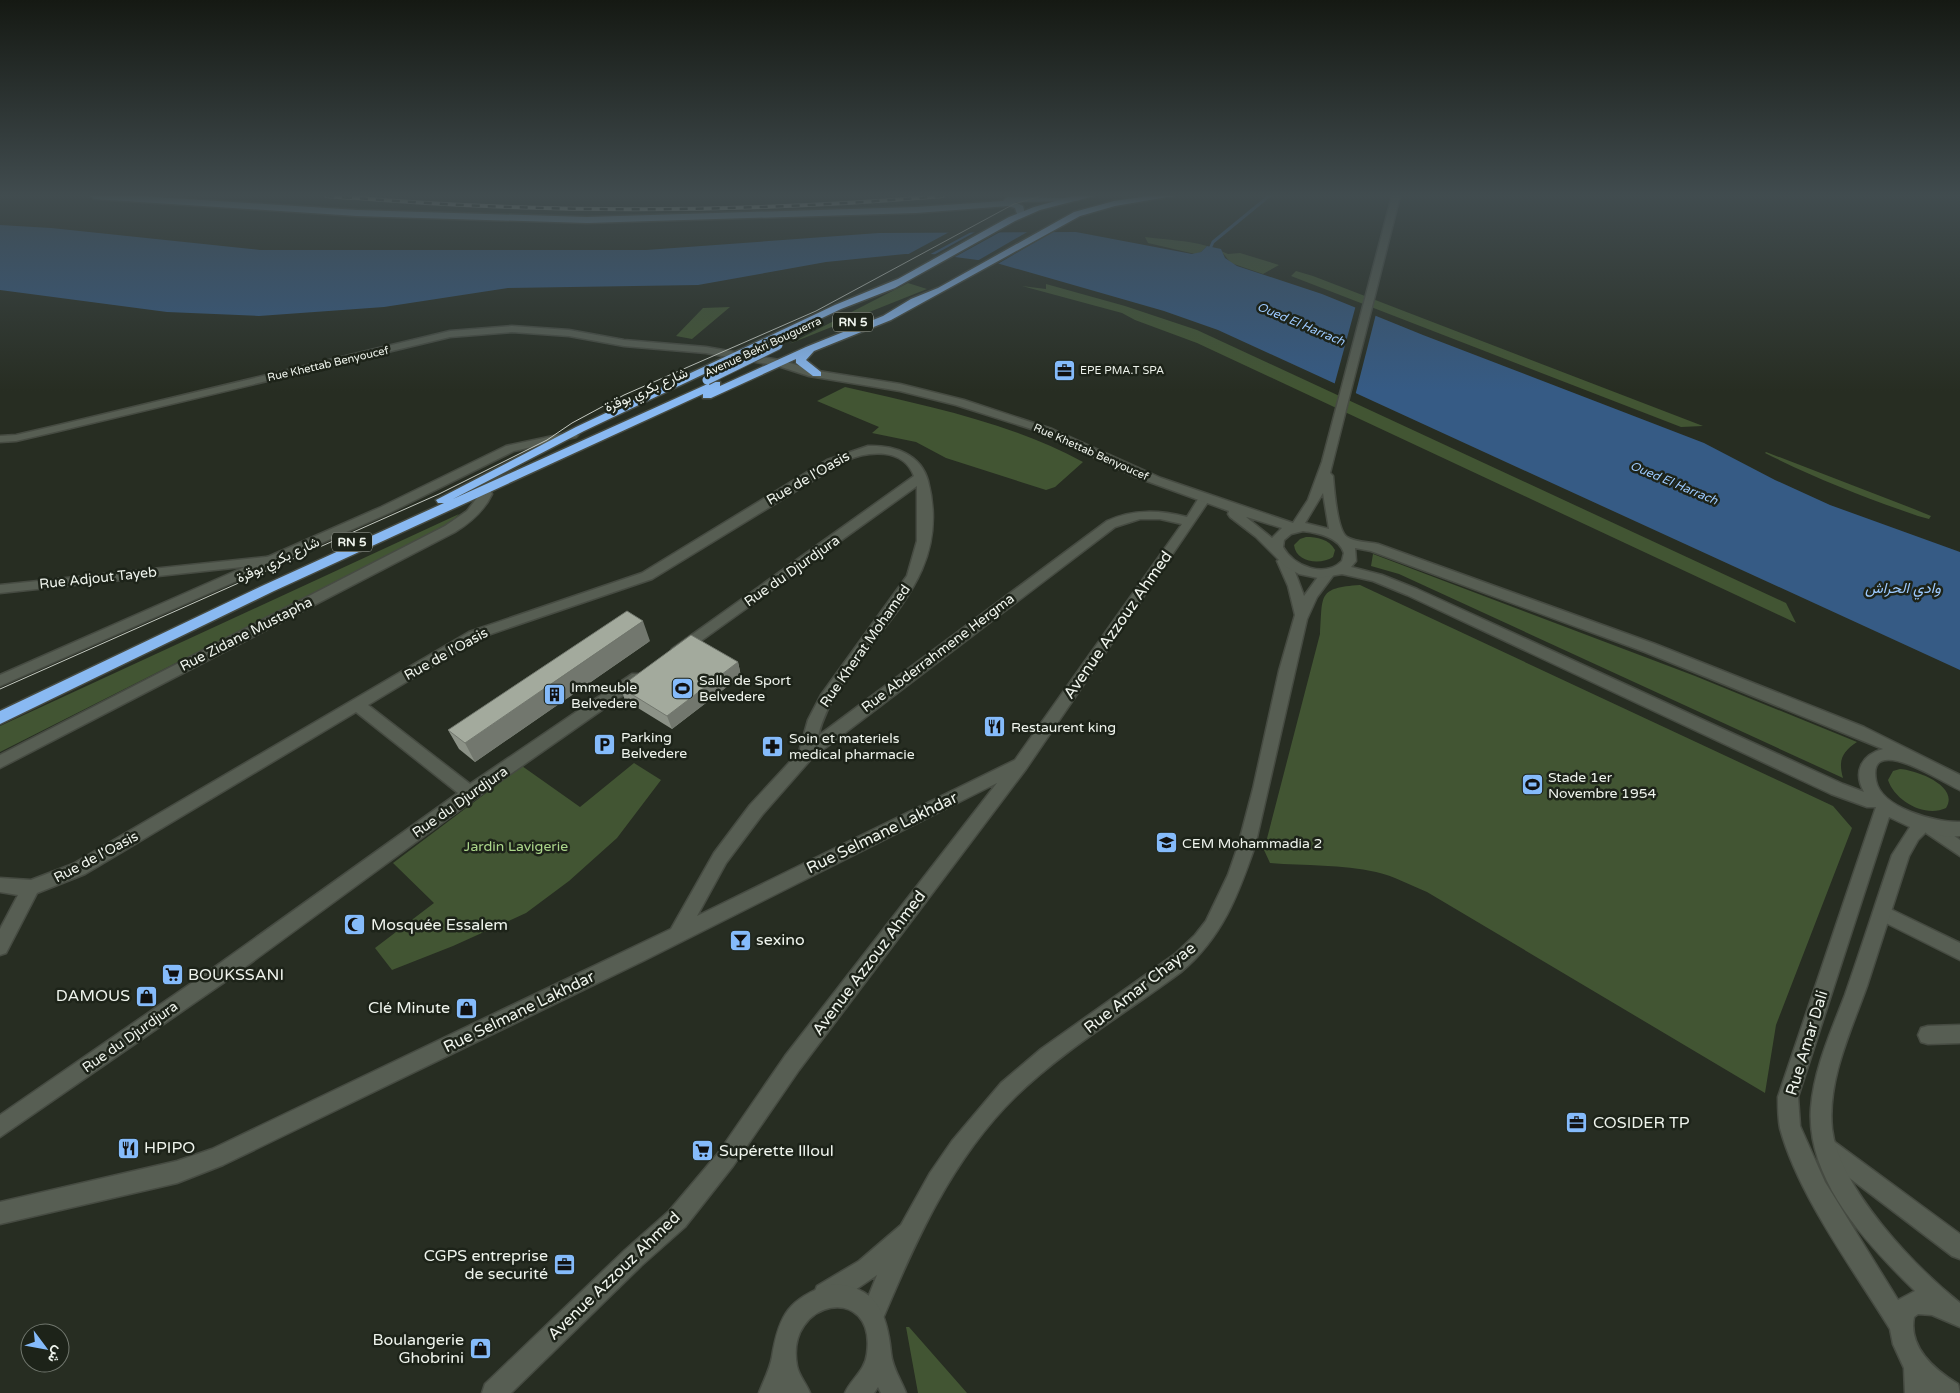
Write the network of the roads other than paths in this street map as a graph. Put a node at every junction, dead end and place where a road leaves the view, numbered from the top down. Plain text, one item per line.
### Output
1 (937, 261) edge
2 (992, 261) edge
3 (1379, 261) edge
4 (901, 281) junction
5 (922, 298) junction
6 (660, 346) junction
7 (782, 348) junction
8 (810, 349) junction
9 (739, 356) junction
10 (723, 361) junction
11 (779, 363) junction
12 (767, 368) junction
13 (817, 374) junction
14 (711, 382) junction
15 (572, 434) junction
16 (0, 439) edge
17 (1328, 462) junction
18 (920, 478) junction
19 (507, 480) junction
20 (485, 493) junction
21 (1210, 501) junction
22 (446, 502) junction
23 (1190, 522) junction
24 (1295, 528) junction
25 (1341, 539) junction
26 (1280, 556) junction
27 (276, 560) junction
28 (197, 567) junction
29 (1335, 571) junction
30 (218, 585) junction
31 (0, 589) edge
32 (1300, 612) junction
33 (669, 656) edge
34 (646, 672) edge
35 (0, 681) edge
36 (358, 705) junction
37 (0, 709) edge
38 (0, 718) edge
39 (806, 754) junction
40 (1910, 758) junction
41 (0, 762) edge
42 (1020, 765) junction
43 (1935, 767) junction
44 (1960, 772) edge
45 (1960, 784) edge
46 (470, 793) junction
47 (1883, 803) junction
48 (1939, 828) edge
49 (1960, 838) edge
50 (1960, 849) edge
51 (0, 884) edge
52 (30, 889) junction
53 (1882, 913) junction
54 (678, 933) junction
55 (0, 947) edge
56 (1960, 952) edge
57 (1960, 1034) edge
58 (1928, 1035) dead end
59 (0, 1127) edge
60 (1825, 1147) junction
61 (0, 1213) edge
62 (913, 1224) junction
63 (1960, 1248) edge
64 (816, 1299) junction
65 (1954, 1312) edge
66 (872, 1315) junction
67 (1899, 1323) junction
68 (880, 1356) junction
69 (783, 1360) junction
70 (1916, 1366) junction
71 (494, 1393) edge
72 (771, 1393) edge
73 (798, 1393) edge
74 (857, 1393) edge
75 (894, 1393) edge
76 (1917, 1393) edge
77 (1949, 1393) edge

1 - 4 highway, Avenue Bekri Bouguerra / RN 5
2 - 5 highway, Avenue Bekri Bouguerra / RN 5
3 - 17 street
4 - 7 highway, Avenue Bekri Bouguerra / RN 5
4 - 9 highway
5 - 7 highway, Avenue Bekri Bouguerra / RN 5
5 - 8 highway
6 - 9 street, Rue Khettab Benyoucef
6 - 10 street, Rue Khettab Benyoucef
6 - 16 street, Rue Khettab Benyoucef
7 - 14 highway, Avenue Bekri Bouguerra / RN 5
8 - 11 highway
8 - 13 highway
9 - 10 highway
9 - 11 street, Rue Khettab Benyoucef
9 - 12 highway
10 - 12 street, Rue Khettab Benyoucef
10 - 15 highway
11 - 12 highway
11 - 13 street, Rue Khettab Benyoucef
12 - 13 street, Rue Khettab Benyoucef
12 - 19 highway
13 - 21 street, Rue Khettab Benyoucef
14 - 19 highway, Avenue Bekri Bouguerra / RN 5
14 - 22 highway, شارع بكري بوقرة / RN 5
15 - 22 highway
15 - 27 street
17 - 24 street
17 - 25 street
18 - 33 street, Rue du Djurdjura
18 - 36 street, Rue de l'Oasis
18 - 39 street, Rue Kherat Mohamed
19 - 20 highway, Avenue Bekri Bouguerra / RN 5
20 - 22 highway, Avenue Bekri Bouguerra / RN 5
20 - 41 street, Rue Zidane Mustapha
21 - 23 street, Avenue Azzouz Ahmed
21 - 24 street, Rue Khettab Benyoucef
21 - 26 street, Rue Khettab Benyoucef
22 - 37 highway, شارع بكري بوقرة / RN 5
22 - 38 highway, شارع بكري بوقرة / RN 5
23 - 39 street, Rue Abderrahmene Hergma
23 - 42 street, Avenue Azzouz Ahmed
24 - 25 street, Rue Khettab Benyoucef
24 - 26 street
25 - 29 street
25 - 40 street, Rue Khettab Benyoucef
26 - 29 street
26 - 32 street, Rue Amar Chayae
27 - 28 street, Rue Adjout Tayeb
27 - 30 street
28 - 30 street
28 - 31 street, Rue Adjout Tayeb
29 - 32 street, Rue Amar Chayae
29 - 47 street
30 - 35 street
32 - 62 street, Rue Amar Chayae
34 - 46 street, Rue du Djurdjura
36 - 46 street
36 - 52 street, Rue de l'Oasis
39 - 54 street, Rue Abderrahmene Hergma
40 - 43 street
40 - 47 street
42 - 54 street, Rue Selmane Lakhdar
42 - 71 street, Avenue Azzouz Ahmed
43 - 44 street
43 - 45 street
46 - 59 street, Rue du Djurdjura
47 - 48 street
47 - 67 street, Rue Amar Dali
48 - 49 street
48 - 50 street
48 - 53 street, Rue Amar Dali
51 - 52 street, Rue de l'Oasis
52 - 55 street
53 - 56 street
53 - 60 street, Rue Amar Dali
54 - 61 street, Rue Selmane Lakhdar
57 - 58 street
60 - 63 street
60 - 65 street, Rue Amar Dali
62 - 64 street, Rue Amar Chayae
62 - 66 street, Rue Amar Chayae
64 - 66 street
64 - 69 street, Rue Amar Chayae
65 - 67 street
66 - 68 street
67 - 70 street, Rue Amar Dali
68 - 74 street
68 - 75 street
69 - 72 street
69 - 73 street
70 - 76 street
70 - 77 street

